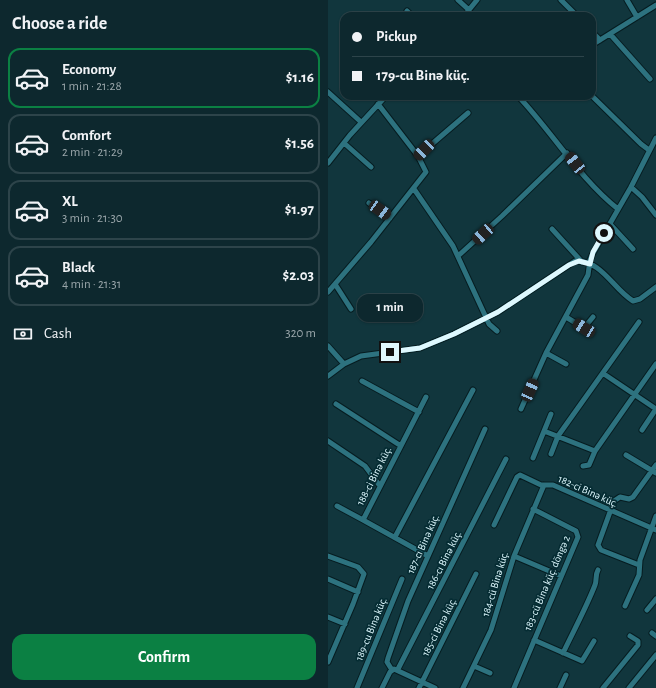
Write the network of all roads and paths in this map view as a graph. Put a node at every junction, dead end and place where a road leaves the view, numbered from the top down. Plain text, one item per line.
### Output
1 (458, 0) edge
2 (477, 0) edge
3 (561, 0) edge
4 (627, 0) edge
5 (656, 5) edge
6 (469, 10) joint
7 (573, 12) edge
8 (637, 17) junction
9 (610, 34) junction
10 (596, 36) edge
11 (600, 40) junction
12 (596, 42) edge
13 (650, 79) dead end
14 (328, 92) edge
15 (382, 100) edge
16 (523, 100) edge
17 (596, 100) edge
18 (378, 104) junction
19 (468, 113) dead end
20 (361, 122) junction
21 (656, 138) edge
22 (344, 143) junction
23 (649, 150) junction
24 (567, 153) junction
25 (418, 156) junction
26 (328, 163) edge
27 (371, 167) dead end
28 (631, 187) junction
29 (414, 189) junction
30 (369, 203) dead end
31 (656, 205) edge
32 (618, 209) junction
33 (651, 209) junction
34 (656, 216) edge
35 (390, 218) junction
36 (610, 224) junction
37 (552, 229) dead end
38 (633, 250) dead end
39 (458, 256) junction
40 (582, 262) junction
41 (590, 264) junction
42 (335, 284) junction
43 (656, 287) edge
44 (328, 292) edge
45 (351, 309) dead end
46 (566, 317) junction
47 (593, 317) dead end
48 (486, 318) junction
49 (639, 322) dead end
50 (497, 331) dead end
51 (328, 346) edge
52 (546, 353) junction
53 (344, 364) junction
54 (566, 364) dead end
55 (656, 364) edge
56 (604, 374) junction
57 (328, 376) edge
58 (362, 381) dead end
59 (473, 390) dead end
60 (635, 394) junction
61 (426, 397) dead end
62 (336, 404) dead end
63 (521, 409) dead end
64 (656, 409) edge
65 (419, 412) junction
66 (551, 414) dead end
67 (485, 429) dead end
68 (642, 430) dead end
69 (544, 431) junction
70 (558, 436) junction
71 (328, 441) edge
72 (401, 446) junction
73 (595, 451) junction
74 (551, 454) dead end
75 (626, 455) dead end
76 (533, 458) dead end
77 (506, 460) dead end
78 (656, 465) edge
79 (583, 466) dead end
80 (654, 472) edge
81 (544, 485) junction
82 (380, 486) junction
83 (337, 506) dead end
84 (533, 509) junction
85 (609, 512) junction
86 (656, 516) edge
87 (363, 520) junction
88 (494, 525) dead end
89 (654, 530) edge
90 (395, 537) junction
91 (328, 556) edge
92 (428, 556) junction
93 (514, 556) junction
94 (639, 564) junction
95 (598, 570) dead end
96 (476, 574) dead end
97 (562, 576) junction
98 (328, 579) edge
99 (402, 579) dead end
100 (358, 592) junction
101 (656, 599) edge
102 (625, 606) dead end
103 (647, 610) dead end
104 (328, 617) edge
105 (345, 624) junction
106 (630, 636) dead end
107 (534, 640) junction
108 (594, 641) dead end
109 (563, 653) junction
110 (656, 656) edge
111 (329, 659) edge
112 (474, 666) junction
113 (398, 669) junction
114 (392, 670) junction
115 (490, 673) dead end
116 (566, 675) dead end
117 (422, 682) junction
118 (357, 688) edge
119 (382, 688) edge
120 (419, 688) edge
121 (435, 688) edge
122 (463, 688) edge
123 (514, 688) edge
124 (560, 688) edge
125 (603, 688) edge
126 (629, 688) edge

1 - 6 street
2 - 6 street
3 - 7 street
4 - 8 street
5 - 8 street
8 - 9 street
9 - 11 street
9 - 13 street
10 - 11 street
11 - 12 street
14 - 20 street
15 - 18 street
16 - 24 street
17 - 23 street
18 - 20 street
18 - 25 street
19 - 25 street
20 - 22 street
21 - 23 street
22 - 26 street
22 - 27 street
23 - 28 street
24 - 32 street
24 - 39 street
25 - 29 street
28 - 32 street
28 - 33 street
29 - 35 street
29 - 39 street
30 - 35 street
31 - 33 street
32 - 36 street
33 - 34 street
35 - 42 street
36 - 38 street
36 - 41 street
37 - 40 street
39 - 48 street
40 - 41 street
40 - 48 street
41 - 43 street
41 - 46 street
42 - 44 street
42 - 45 street
46 - 47 street
46 - 52 street
48 - 50 street
48 - 53 street
49 - 56 street
51 - 53 street
52 - 54 street
52 - 63 street
53 - 57 street
55 - 60 street
56 - 60 street
56 - 70 street
58 - 65 street
59 - 90 street
60 - 64 street
60 - 73 street
61 - 65 street, 188-ci Binə küç.
62 - 72 street
64 - 68 street
65 - 72 street, 188-ci Binə küç.
66 - 69 street
67 - 92 street, 187-cı Binə küç.
69 - 70 street
69 - 76 street
70 - 73 street
70 - 74 street
71 - 82 street
72 - 82 street, 188-ci Binə küç.
73 - 79 street
75 - 80 street
77 - 113 street, 186-cı Binə küç.
78 - 80 street
80 - 85 street
81 - 84 street, 184-cü Binə küç.
81 - 85 street, 182-ci Binə küç.
81 - 88 street, 182-ci Binə küç.
82 - 87 street, 188-ci Binə küç.
83 - 87 street
84 - 93 street, 184-cü Binə küç.
84 - 97 street, 183-cü Binə küç. döngə 2
85 - 89 street, 182-ci Binə küç.
85 - 94 street
86 - 89 street
87 - 90 street, 188-ci Binə küç.
89 - 94 street
90 - 92 street, 188-ci Binə küç.
91 - 100 street
92 - 114 street, 187-cı Binə küç.
93 - 97 street
93 - 112 street, 184-cü Binə küç.
94 - 102 street
95 - 109 street
96 - 117 street, 185-ci Binə küç.
97 - 107 street, 183-cü Binə küç. döngə 2
98 - 100 street
99 - 118 street, 189-cu Binə küç.
100 - 105 street
101 - 103 street
104 - 105 street
105 - 111 street
106 - 125 street
107 - 109 street
107 - 123 street, 183-cü Binə küç. döngə 2
108 - 109 street
110 - 126 street
112 - 115 street
112 - 122 street, 184-cü Binə küç.
113 - 114 street
113 - 117 street
114 - 119 street
116 - 124 street
117 - 120 street, 185-ci Binə küç.
117 - 121 street

